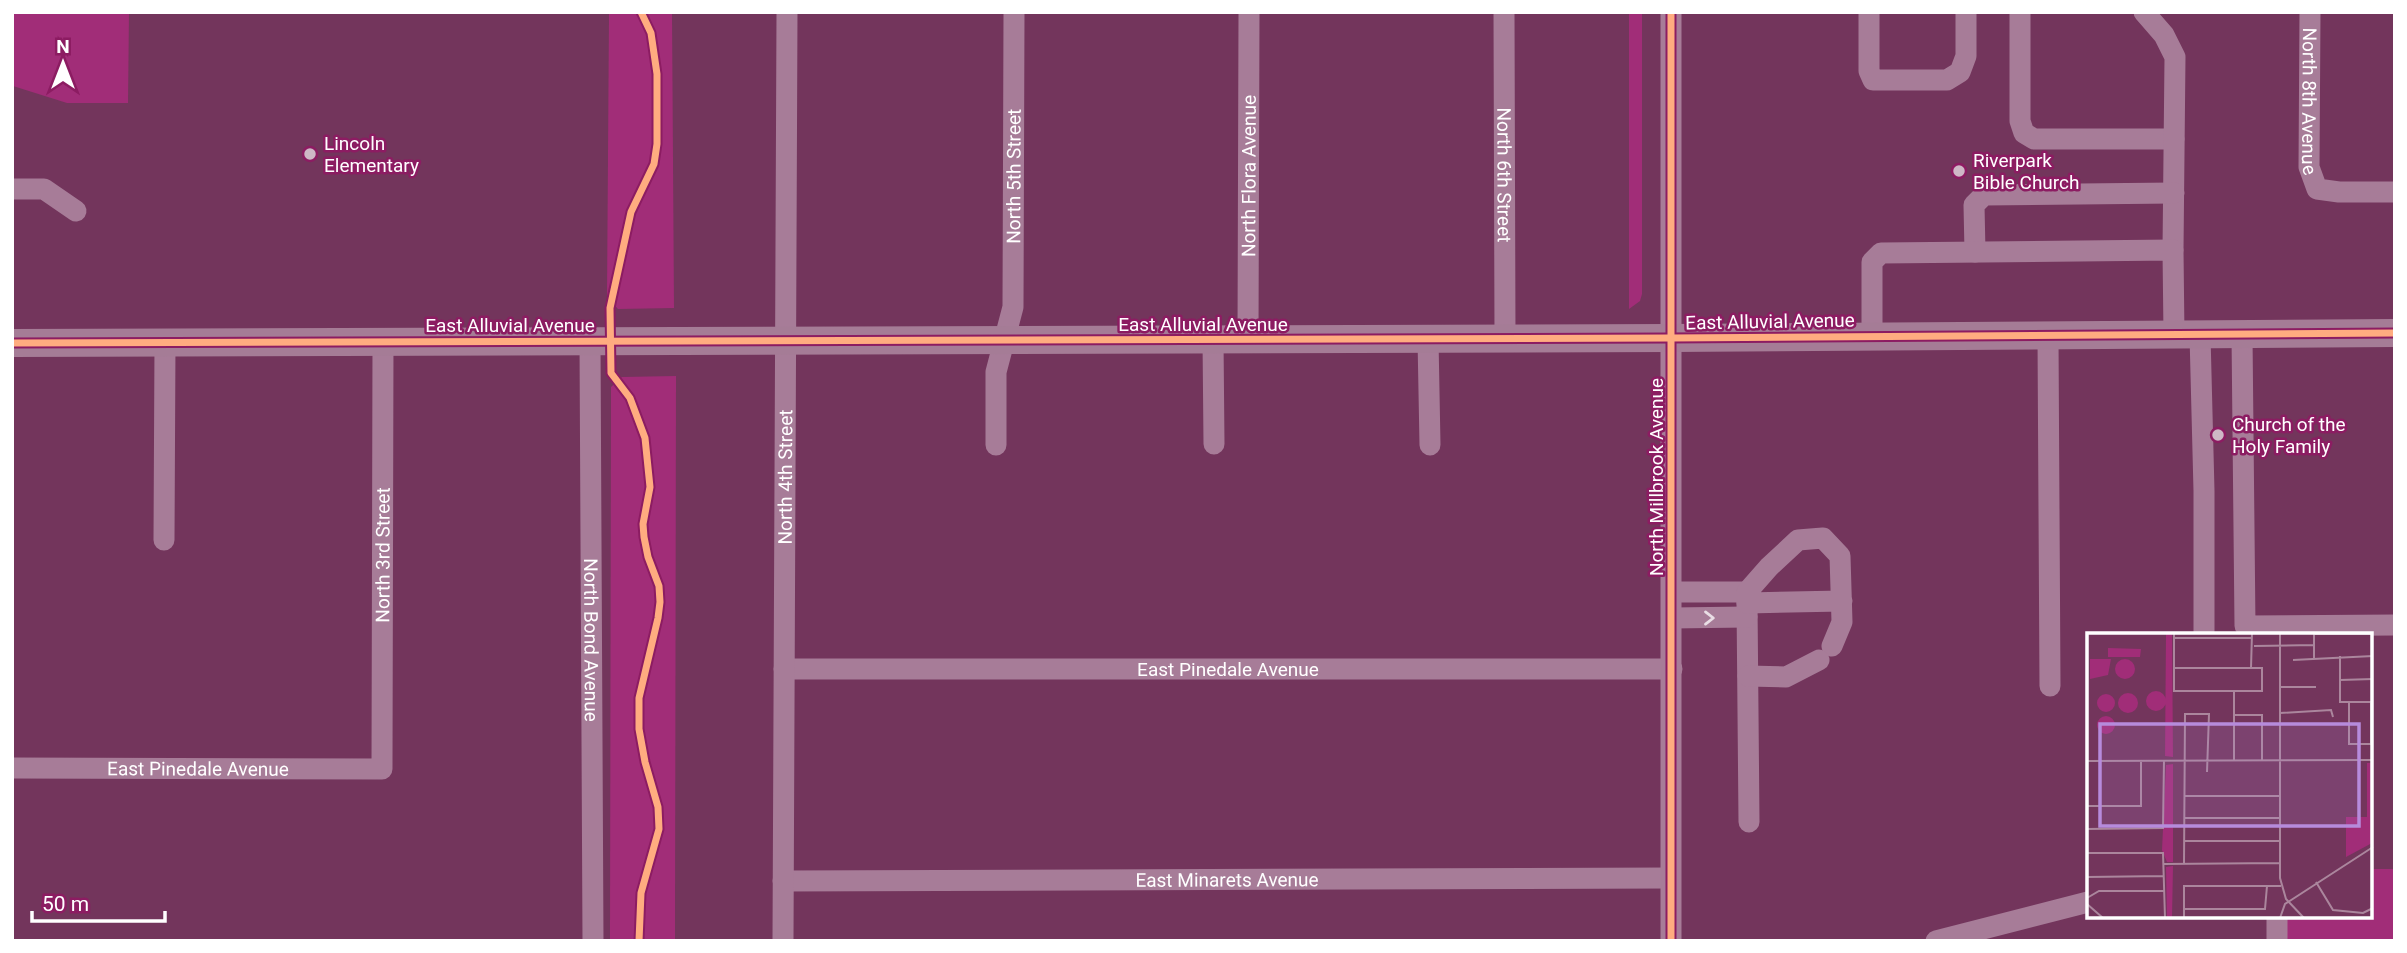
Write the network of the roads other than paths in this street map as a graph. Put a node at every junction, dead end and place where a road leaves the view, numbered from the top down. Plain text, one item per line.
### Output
1 (788, 12) edge
2 (1014, 12) edge
3 (1249, 12) edge
4 (1504, 12) edge
5 (1671, 12) edge
6 (1869, 12) edge
7 (1966, 12) edge
8 (2020, 12) edge
9 (2144, 12) edge
10 (2310, 12) edge
11 (2174, 139) junction
12 (12, 189) edge
13 (2395, 192) edge
14 (2174, 193) junction
15 (76, 211) dead end
16 (2173, 250) junction
17 (1975, 252) junction
18 (2395, 333) edge
19 (2187, 335) junction
20 (2242, 335) junction
21 (1871, 336) junction
22 (2048, 336) junction
23 (1505, 338) junction
24 (1671, 338) junction
25 (1213, 339) junction
26 (1248, 339) junction
27 (1428, 339) junction
28 (1005, 340) junction
29 (383, 341) junction
30 (590, 341) junction
31 (786, 341) junction
32 (12, 342) edge
33 (165, 342) junction
34 (1214, 444) dead end
35 (996, 445) dead end
36 (1430, 445) dead end
37 (164, 540) dead end
38 (1672, 592) junction
39 (1842, 601) junction
40 (1747, 604) junction
41 (1672, 618) junction
42 (2395, 625) edge
43 (2204, 633) edge
44 (1672, 668) junction
45 (784, 669) junction
46 (1748, 676) junction
47 (2050, 686) dead end
48 (12, 768) edge
49 (382, 769) joint
50 (1749, 822) dead end
51 (1670, 878) junction
52 (783, 881) junction
53 (2087, 902) edge
54 (2277, 918) edge
55 (593, 941) edge
56 (783, 941) edge
57 (1671, 941) edge
58 (1936, 941) edge
59 (2277, 941) edge

1 - 31 street, North 4th Street
2 - 28 street, North 5th Street
3 - 26 street, North Flora Avenue
4 - 23 street, North 6th Street
5 - 24 street, North Millbrook Avenue
6 - 7 street
8 - 11 street
9 - 11 street
10 - 13 street, North 8th Avenue
11 - 14 street
12 - 15 street
14 - 16 street
14 - 17 street
16 - 17 street
16 - 19 street
17 - 21 street
18 - 20 main road, East Alluvial Avenue
19 - 20 main road, East Alluvial Avenue
19 - 22 main road, East Alluvial Avenue
19 - 43 street
20 - 42 street
21 - 22 main road, East Alluvial Avenue
21 - 24 main road, East Alluvial Avenue
22 - 47 street
23 - 24 main road, East Alluvial Avenue
23 - 27 main road, East Alluvial Avenue
24 - 38 street, North Millbrook Avenue
25 - 26 main road, East Alluvial Avenue
25 - 28 main road, East Alluvial Avenue
25 - 34 street, East Alluvial Avenue
26 - 27 main road, East Alluvial Avenue
27 - 36 street
28 - 31 main road, East Alluvial Avenue
28 - 35 street
29 - 30 main road, East Alluvial Avenue
29 - 33 main road, East Alluvial Avenue
29 - 49 street, North 3rd Street
30 - 31 main road, East Alluvial Avenue
30 - 55 street, North Bond Avenue
31 - 45 street, North 4th Street
32 - 33 main road, East Alluvial Avenue
33 - 37 street
38 - 40 street
38 - 41 street, North Millbrook Avenue
39 - 40 street
39 - 40 street
39 - 46 street
41 -> 40 street
40 - 46 street
41 - 44 street, North Millbrook Avenue
44 - 45 street, East Pinedale Avenue
44 - 51 street, North Millbrook Avenue
45 - 52 street, North 4th Street
46 - 50 street
48 - 49 street, East Pinedale Avenue
51 - 52 street, East Minarets Avenue
51 - 57 street, North Millbrook Avenue
52 - 56 street, North 4th Street
53 - 58 street
54 - 59 street

